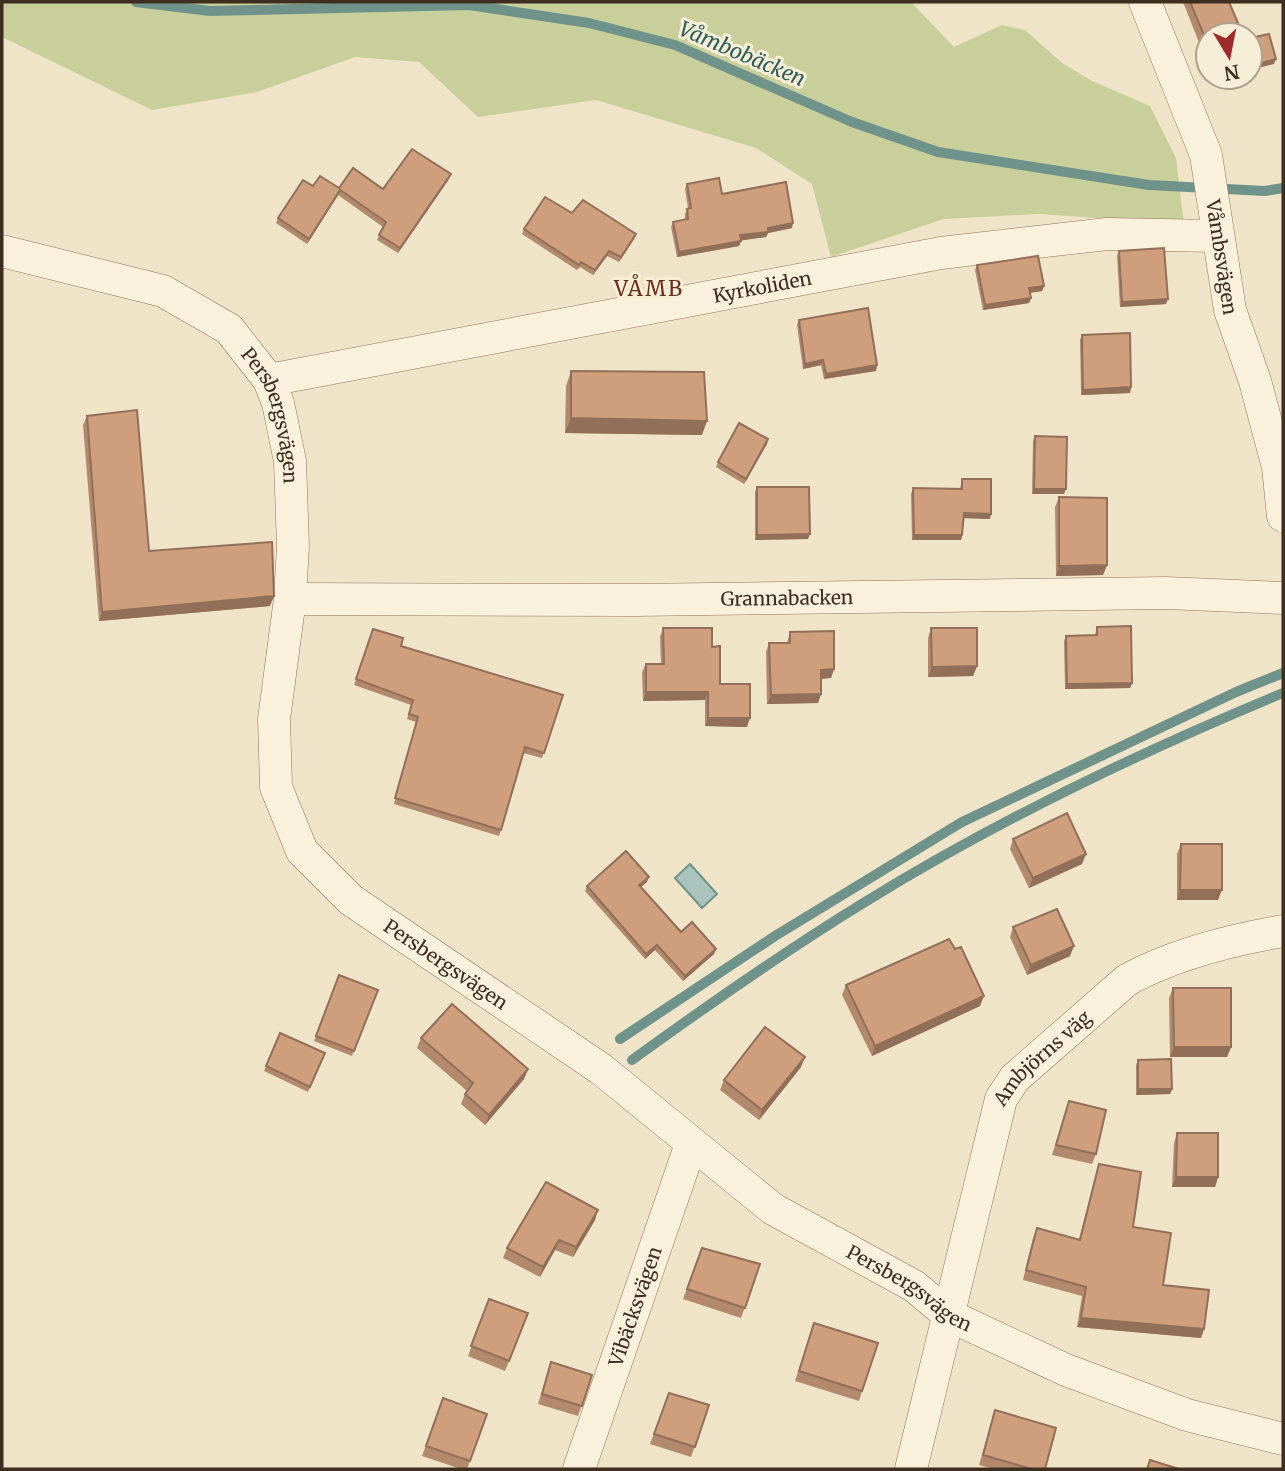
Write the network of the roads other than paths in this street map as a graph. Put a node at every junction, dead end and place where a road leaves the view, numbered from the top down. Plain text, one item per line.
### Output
1 (1146, 2) edge
2 (1216, 230) junction
3 (2, 251) edge
4 (269, 380) junction
5 (1283, 516) edge
6 (1283, 598) edge
7 (290, 599) junction
8 (1283, 931) edge
9 (691, 1144) junction
10 (950, 1316) junction
11 (1283, 1439) edge
12 (579, 1469) edge
13 (911, 1469) edge

1 - 2 street, Våmbsvägen
2 - 4 street, Kyrkoliden
2 - 5 street, Våmbsvägen
3 - 4 street, Persbergsvägen
4 - 7 street, Persbergsvägen
6 - 7 street, Grannabacken
7 - 9 street, Persbergsvägen
8 - 10 street, Ambjörns väg
9 - 10 street, Persbergsvägen
9 - 12 street, Vibäcksvägen
10 - 11 street, Persbergsvägen
10 - 13 street, Ambjörns väg

